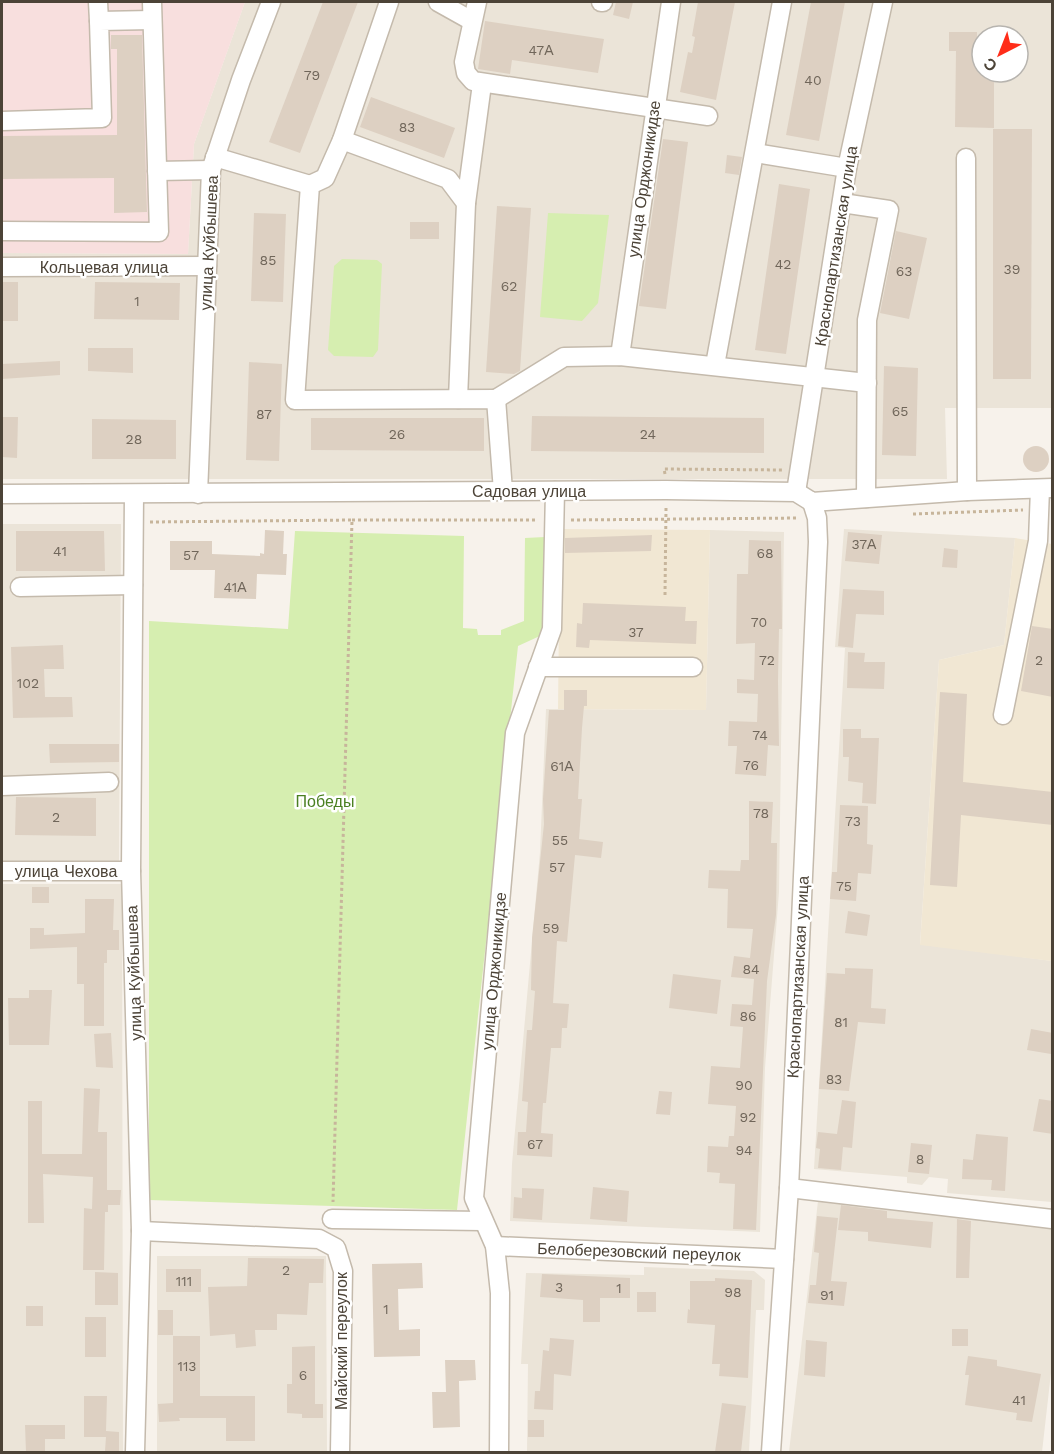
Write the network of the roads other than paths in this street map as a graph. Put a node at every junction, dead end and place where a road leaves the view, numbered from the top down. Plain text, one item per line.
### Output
1 (98, 2) edge
2 (271, 2) edge
3 (388, 2) edge
4 (438, 2) edge
5 (477, 2) edge
6 (671, 2) edge
7 (782, 2) edge
8 (883, 2) edge
9 (152, 11) edge
10 (99, 21) junction
11 (472, 21) junction
12 (482, 84) junction
13 (654, 106) junction
14 (708, 116) dead end
15 (2, 121) edge
16 (342, 140) junction
17 (755, 153) junction
18 (966, 158) dead end
19 (213, 164) junction
20 (847, 168) junction
21 (157, 171) junction
22 (310, 185) junction
23 (466, 203) junction
24 (842, 203) junction
25 (2, 231) edge
26 (207, 266) junction
27 (2, 267) edge
28 (620, 356) junction
29 (715, 365) junction
30 (814, 377) junction
31 (867, 383) junction
32 (458, 399) junction
33 (496, 399) junction
34 (1046, 489) edge
35 (555, 490) junction
36 (503, 491) junction
37 (967, 491) junction
38 (134, 494) junction
39 (198, 494) junction
40 (2, 495) edge
41 (866, 498) junction
42 (808, 504) junction
43 (133, 585) junction
44 (20, 587) dead end
45 (538, 667) junction
46 (693, 667) dead end
47 (1003, 715) dead end
48 (109, 782) dead end
49 (2, 786) edge
50 (2, 870) edge
51 (131, 871) junction
52 (789, 1188) junction
53 (332, 1219) road end
54 (1053, 1219) edge
55 (482, 1221) junction
56 (141, 1231) junction
57 (495, 1246) junction
58 (784, 1258) junction
59 (135, 1452) edge
60 (340, 1452) edge
61 (499, 1452) edge
62 (771, 1452) edge

1 - 10 street
2 - 19 street, улица Куйбышева
3 - 16 street
4 - 11 street
5 - 11 street
6 - 13 street, улица Орджоникидзе
7 - 17 street
8 - 20 street, Краснопартизанская улица
9 - 10 street
9 - 21 street
10 - 15 street
11 - 12 street
12 - 13 street
12 - 23 street
13 - 14 street
13 - 28 street, улица Орджоникидзе
16 - 22 street
16 - 23 street
17 - 20 street
17 - 29 street
18 - 37 street
19 - 21 street
19 - 22 street
19 - 26 street, улица Куйбышева
20 - 24 street, Краснопартизанская улица
21 - 25 street
22 - 32 street
23 - 32 street
24 - 30 street, Краснопартизанская улица
24 - 31 street
26 - 27 street, Кольцевая улица
26 - 39 street, улица Куйбышева
28 - 29 street
28 - 33 street
29 - 30 street
30 - 31 street
30 - 42 street, Краснопартизанская улица
31 - 41 street
32 - 33 street
33 - 36 street
34 - 37 street, Садовая улица
34 - 47 street
35 - 36 street, Садовая улица
35 - 42 street, Садовая улица
35 - 45 street, улица Орджоникидзе
36 - 39 street, Садовая улица
37 - 41 street, Садовая улица
38 - 39 street, Садовая улица
38 - 40 street, Садовая улица
38 - 43 street, улица Куйбышева
41 - 42 street, Садовая улица
42 - 52 street, Краснопартизанская улица
43 - 44 street
43 - 51 street, улица Куйбышева
45 - 46 street
45 - 55 street, улица Орджоникидзе
48 - 49 street
50 - 51 street, улица Чехова
51 - 56 street, улица Куйбышева
52 - 54 street
52 - 58 street, Краснопартизанская улица
53 - 55 street
55 - 57 street, улица Орджоникидзе
56 - 59 street, улица Куйбышева
56 - 60 street, Майский переулок
57 - 58 street, Белоберезовский переулок
57 - 61 street, улица Орджоникидзе
58 - 62 street, Краснопартизанская улица

